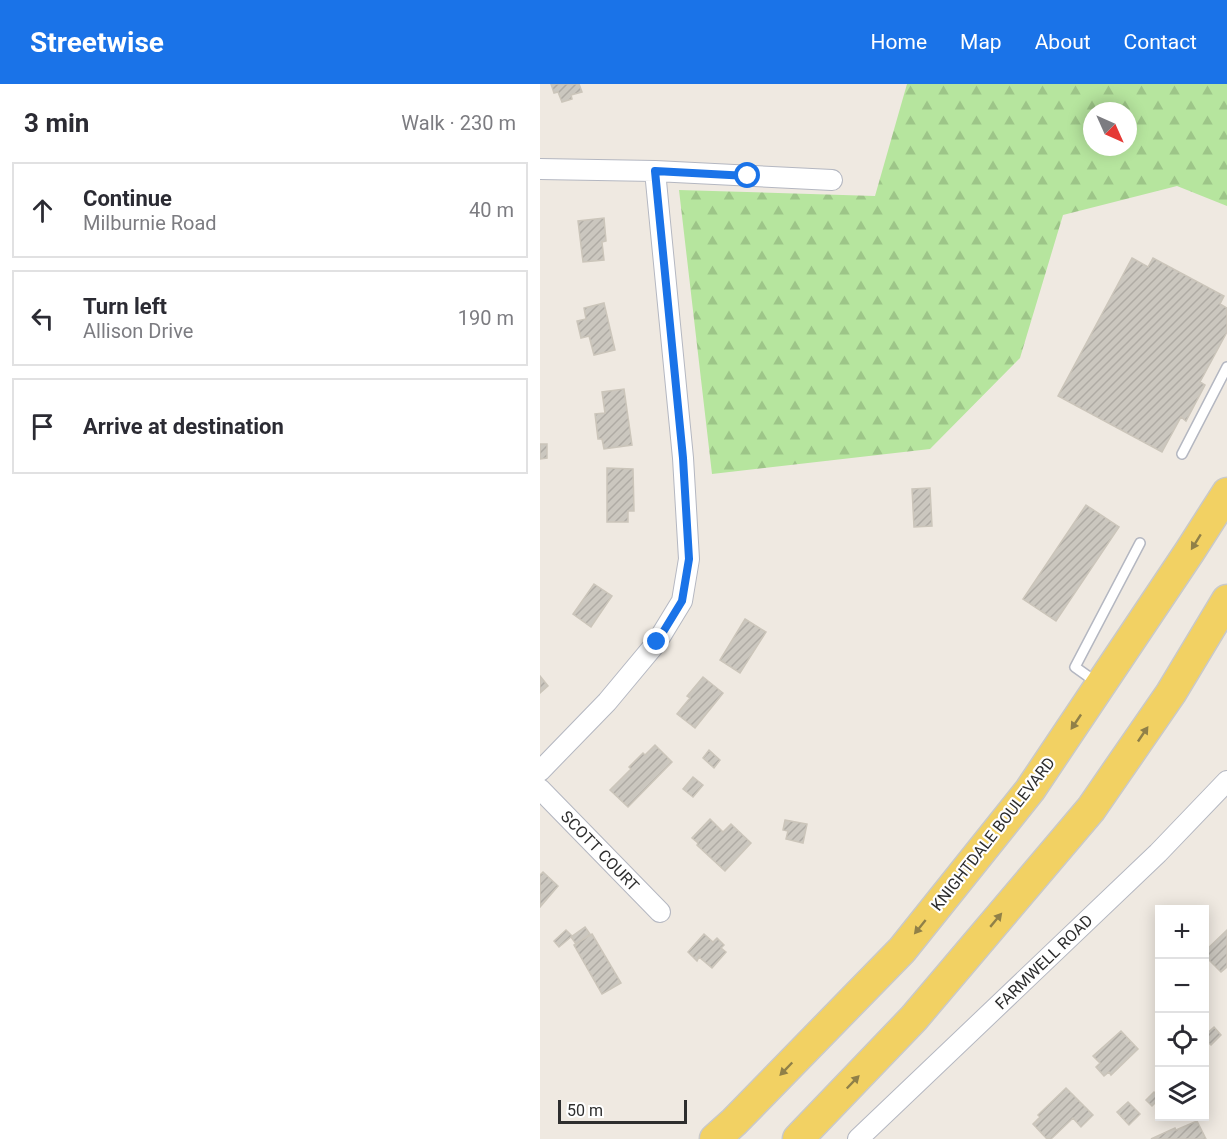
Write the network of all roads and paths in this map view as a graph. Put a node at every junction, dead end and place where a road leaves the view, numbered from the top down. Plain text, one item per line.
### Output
1 (540, 169) edge
2 (655, 171) junction
3 (832, 180) dead end
4 (1227, 367) edge
5 (1182, 454) dead end
6 (1227, 493) edge
7 (1140, 543) dead end
8 (1227, 600) edge
9 (1101, 686) junction
10 (540, 771) edge
11 (1227, 781) edge
12 (540, 789) edge
13 (660, 912) dead end
14 (715, 1139) edge
15 (798, 1139) edge
16 (858, 1139) edge

1 - 2 street
2 - 3 street
2 - 10 street
4 - 5 lane
6 -> 9 main road, KNIGHTDALE BOULEVARD
7 - 9 lane
15 -> 8 main road
9 -> 14 main road, KNIGHTDALE BOULEVARD
11 - 16 street, FARMWELL ROAD
12 - 13 street, SCOTT COURT

